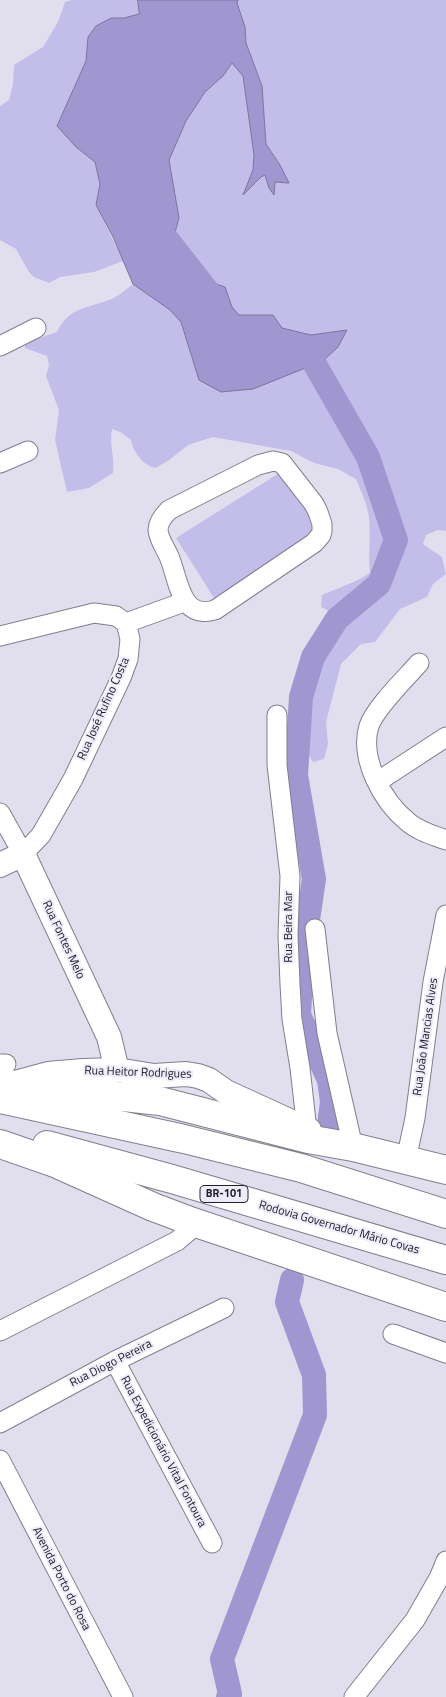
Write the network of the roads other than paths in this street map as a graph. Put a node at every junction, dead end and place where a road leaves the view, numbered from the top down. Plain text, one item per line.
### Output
1 (36, 328) dead end
2 (0, 346) edge
3 (28, 451) dead end
4 (0, 463) edge
5 (184, 602) junction
6 (126, 623) junction
7 (0, 636) edge
8 (419, 663) dead end
9 (277, 715) dead end
10 (446, 737) edge
11 (377, 782) junction
12 (0, 813) edge
13 (446, 840) edge
14 (24, 854) junction
15 (0, 865) edge
16 (446, 915) edge
17 (315, 929) dead end
18 (439, 984) edge
19 (117, 1070) junction
20 (3, 1079) edge
21 (0, 1133) edge
22 (327, 1140) junction
23 (0, 1144) edge
24 (406, 1160) junction
25 (446, 1170) edge
26 (446, 1214) edge
27 (193, 1222) junction
28 (446, 1260) edge
29 (446, 1307) edge
30 (224, 1308) dead end
31 (0, 1331) edge
32 (393, 1334) dead end
33 (446, 1353) edge
34 (115, 1361) junction
35 (0, 1423) edge
36 (0, 1460) edge
37 (212, 1544) dead end
38 (446, 1561) edge
39 (123, 1697) edge
40 (354, 1697) edge

1 - 2 street
3 - 4 street
5 - 5 street
5 - 6 street
6 - 7 street
6 - 14 street, Rua José Rufino Costa
8 - 11 street
9 - 22 street, Rua Beira Mar
10 - 11 street
11 - 13 street
12 - 14 street, Rua Fontes Melo
14 - 15 main road, Rua José Rufino Costa
14 - 19 main road, Rua Fontes Melo
16 - 18 street, Rua João Mancias Alves
17 - 22 street
18 - 24 street, Rua João Mancias Alves
19 - 20 main road, Rua Heitor Rodrigues
19 - 22 main road, Rua Heitor Rodrigues
20 - 22 highway
20 - 26 highway
21 - 28 highway, Rodovia Governador Mário Covas / BR-101
22 - 24 highway
23 - 27 highway
24 - 25 highway
27 - 29 highway
27 - 31 street
30 - 34 street, Rua Diogo Pereira
32 - 33 street
34 - 35 street, Rua Diogo Pereira
34 - 37 street, Rua Expedicionário Vital Fontoura
36 - 39 street, Avenida Porto do Rosa
38 - 40 street

